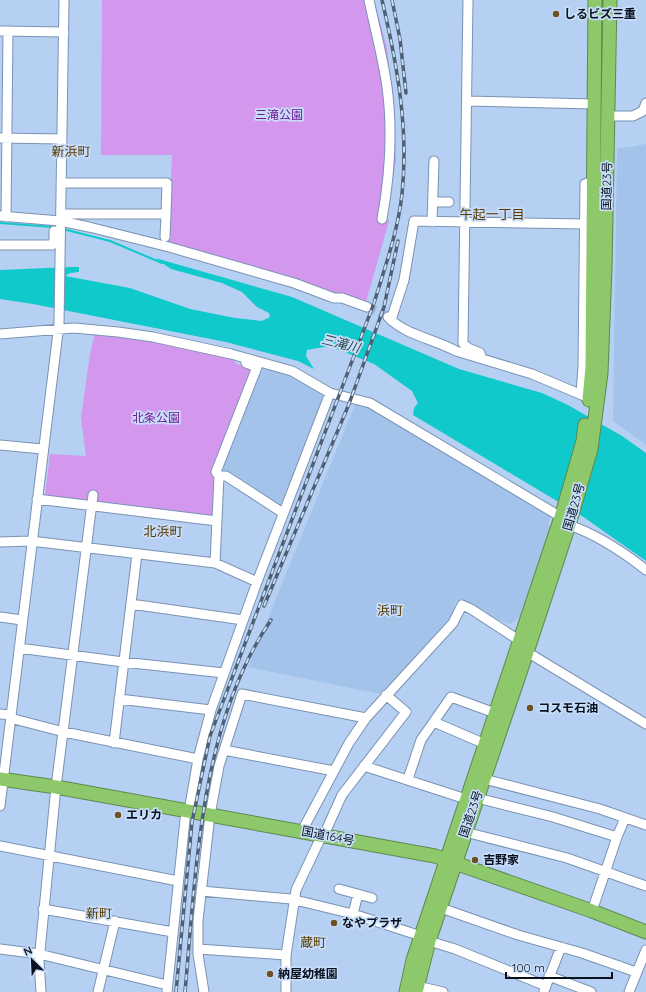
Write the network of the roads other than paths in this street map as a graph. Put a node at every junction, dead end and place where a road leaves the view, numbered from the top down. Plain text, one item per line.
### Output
1 (64, 0) edge
2 (369, 0) edge
3 (468, 0) edge
4 (595, 0) edge
5 (610, 0) edge
6 (4, 31) edge
7 (64, 32) junction
8 (4, 79) edge
9 (467, 101) junction
10 (646, 103) edge
11 (594, 104) junction
12 (608, 116) junction
13 (4, 138) edge
14 (62, 139) junction
15 (434, 161) dead end
16 (593, 181) junction
17 (61, 183) junction
18 (433, 202) junction
19 (449, 202) dead end
20 (166, 214) junction
21 (3, 217) edge
22 (382, 219) dead end
23 (58, 220) junction
24 (432, 222) junction
25 (466, 223) junction
26 (585, 224) junction
27 (166, 237) dead end
28 (0, 245) edge
29 (367, 307) tunnel mouth
30 (58, 327) junction
31 (0, 336) edge
32 (231, 354) junction
33 (482, 359) junction
34 (330, 393) junction
35 (589, 401) junction
36 (0, 445) edge
37 (42, 449) junction
38 (219, 476) junction
39 (93, 495) dead end
40 (37, 499) junction
41 (92, 506) junction
42 (283, 514) junction
43 (566, 519) junction
44 (217, 521) junction
45 (31, 541) junction
46 (0, 542) edge
47 (86, 548) junction
48 (137, 554) junction
49 (215, 563) junction
50 (646, 570) edge
51 (257, 582) junction
52 (131, 604) junction
53 (0, 617) edge
54 (22, 620) junction
55 (243, 620) junction
56 (520, 641) junction
57 (19, 648) junction
58 (527, 652) junction
59 (73, 656) junction
60 (123, 662) junction
61 (224, 673) junction
62 (386, 695) junction
63 (119, 699) junction
64 (211, 710) junction
65 (495, 713) junction
66 (0, 714) edge
67 (10, 717) junction
68 (366, 718) junction
69 (434, 722) junction
70 (646, 724) edge
71 (64, 732) junction
72 (114, 743) junction
73 (485, 744) junction
74 (224, 750) junction
75 (198, 759) junction
76 (364, 766) junction
77 (334, 771) junction
78 (1, 779) edge
79 (408, 779) junction
80 (484, 779) junction
81 (56, 787) junction
82 (471, 798) junction
83 (0, 806) edge
84 (187, 810) junction
85 (210, 815) junction
86 (625, 818) junction
87 (646, 825) edge
88 (302, 831) junction
89 (466, 832) junction
90 (323, 835) junction
91 (617, 837) junction
92 (0, 846) edge
93 (49, 856) junction
94 (450, 861) junction
95 (606, 870) junction
96 (178, 881) junction
97 (646, 886) edge
98 (339, 889) dead end
99 (201, 891) junction
100 (358, 894) junction
101 (372, 898) dead end
102 (295, 900) junction
103 (441, 908) junction
104 (43, 909) junction
105 (592, 911) junction
106 (353, 914) junction
107 (115, 921) junction
108 (173, 932) junction
109 (646, 932) edge
110 (425, 938) junction
111 (561, 947) junction
112 (0, 949) edge
113 (198, 949) junction
114 (646, 950) edge
115 (39, 954) junction
116 (286, 955) junction
117 (104, 969) junction
118 (636, 972) junction
119 (549, 976) junction
120 (167, 988) edge
121 (545, 989) edge
122 (413, 990) edge
123 (41, 992) edge
124 (98, 992) edge
125 (204, 992) edge
126 (286, 992) edge
127 (443, 992) edge
128 (591, 992) edge
129 (629, 992) edge

1 - 7 street
2 - 22 street
3 - 9 street
4 - 11 highway, 国道23号
5 - 12 highway, 国道23号
6 - 7 street
6 - 8 street
7 - 14 street
8 - 13 street
9 - 11 street
9 - 25 street
10 - 12 street
11 - 16 highway, 国道23号
12 - 35 highway, 国道23号
13 - 14 street
13 - 21 street
14 - 17 street
15 - 18 street
16 - 26 street
16 - 35 highway, 国道23号
17 - 20 street
17 - 23 street
18 - 19 street
18 - 24 street
20 - 23 street
20 - 27 street
21 - 23 street
23 - 28 street
23 - 29 street
23 - 30 street
24 - 25 street
24 - 33 street
25 - 26 street
25 - 33 street
26 - 35 street
30 - 31 street
30 - 32 street
30 - 37 street
32 - 34 street
32 - 38 street
33 - 35 street
34 - 42 street
34 - 43 street
35 - 43 highway, 国道23号
36 - 37 street
37 - 40 street
38 - 42 street
38 - 44 street
39 - 41 street
40 - 41 street
40 - 45 street
41 - 44 street
41 - 47 street
42 - 51 street
43 - 50 street
43 - 56 highway, 国道23号
43 - 58 highway, 国道23号
44 - 49 street
45 - 46 street
45 - 47 street
45 - 54 street
47 - 48 street
47 - 59 street
48 - 49 street
48 - 52 street
49 - 51 street
51 - 55 street
52 - 55 street
52 - 60 street
53 - 54 street
54 - 57 street
55 - 61 street
56 - 58 street
56 - 62 street
56 - 65 highway, 国道23号
57 - 59 street
57 - 67 street
58 - 70 street
58 - 80 highway, 国道23号
59 - 60 street
59 - 71 street
60 - 61 street
60 - 63 street
61 - 64 street
62 - 68 street
62 - 76 street
63 - 64 street
63 - 72 street
64 - 75 street
65 - 69 street
65 - 73 highway, 国道23号
66 - 67 street
67 - 71 street
67 - 78 street
68 - 74 street
68 - 77 street
69 - 73 street
69 - 79 street
71 - 72 street
71 - 81 street
72 - 75 street
73 - 82 highway, 国道23号
74 - 77 street
74 - 85 street
75 - 84 street
76 - 79 street
76 - 90 street
77 - 88 street
78 - 81 highway, 国道164号
78 - 83 street
79 - 82 street
80 - 82 highway, 国道23号
80 - 86 street
81 - 84 highway, 国道164号
81 - 93 street
82 - 89 highway, 国道23号
82 - 91 street
82 - 94 highway, 国道23号
84 - 85 highway, 国道164号
84 - 96 street
85 - 88 highway, 国道164号
85 - 99 street
86 - 87 street
86 - 91 street
88 - 90 highway, 国道164号
89 - 94 highway, 国道23号
89 - 95 street
90 - 94 highway, 国道164号
90 - 102 street
91 - 95 street
92 - 93 street
93 - 96 street
93 - 104 street
94 - 103 highway, 国道23号
94 - 105 highway, 国道164号
94 - 110 highway, 国道23号
95 - 97 street
95 - 105 street
96 - 108 street
98 - 100 street
99 - 102 street
99 - 113 street
100 - 101 street
100 - 106 street
102 - 106 street
102 - 116 street
103 - 110 highway, 国道23号
103 - 111 street
104 - 107 street
104 - 115 street
105 - 109 highway, 国道164号
106 - 110 street
107 - 108 street
107 - 117 street
108 - 120 street
110 - 121 street
110 - 122 highway, 国道23号
111 - 118 street
111 - 119 street
112 - 115 street
113 - 116 street
113 - 125 street
114 - 118 street
115 - 117 street
115 - 123 street
116 - 126 street
117 - 120 street
117 - 124 street
118 - 129 street
119 - 121 street
119 - 128 street
122 - 127 street

